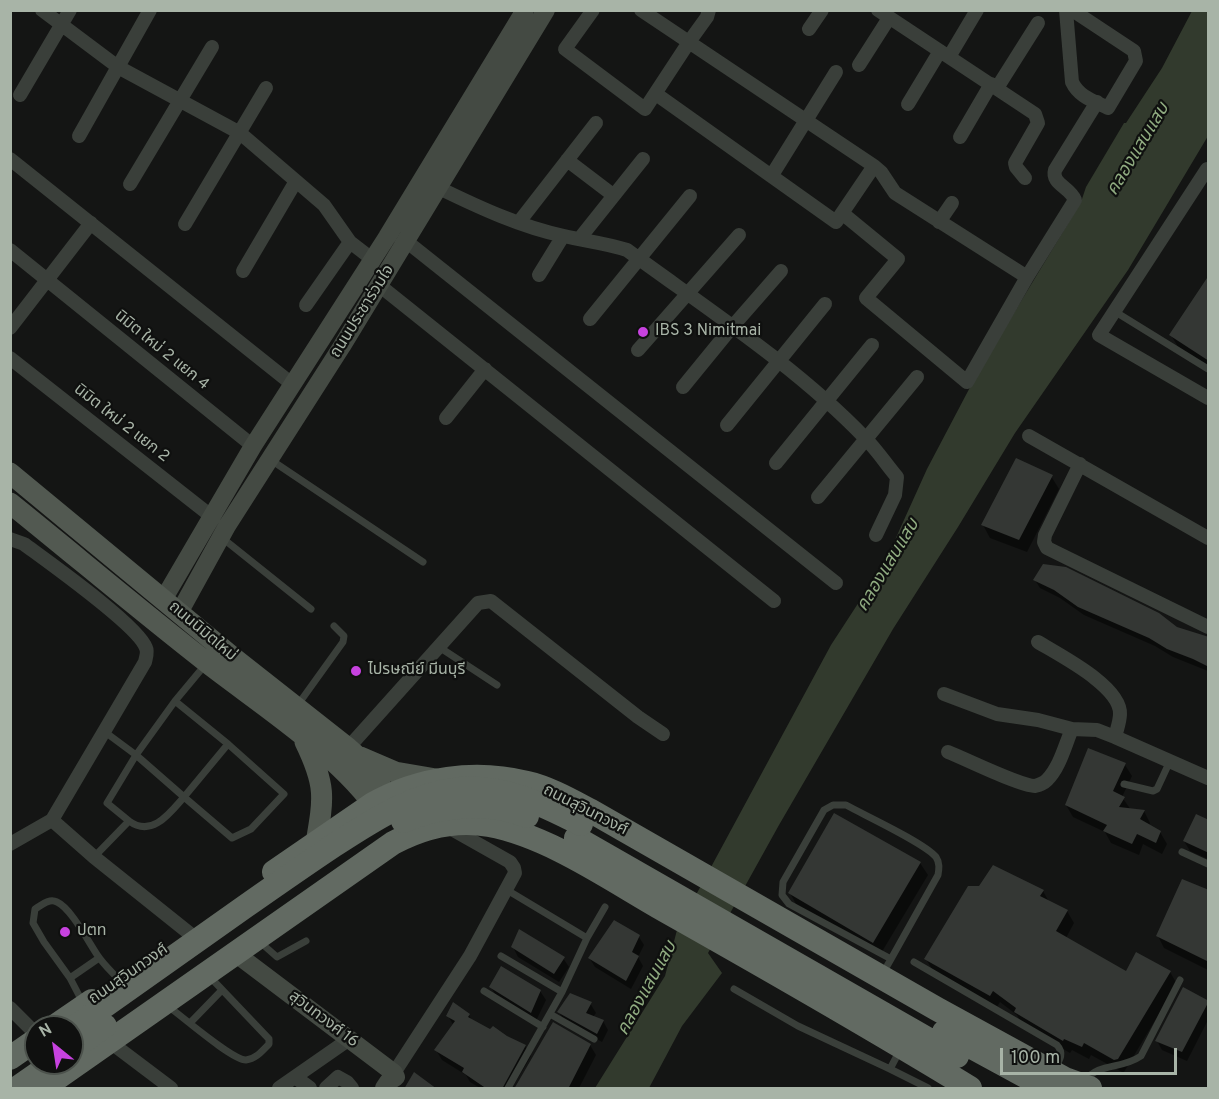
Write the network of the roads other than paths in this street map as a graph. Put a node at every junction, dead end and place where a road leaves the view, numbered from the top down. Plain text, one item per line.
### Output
1 (42, 10) edge
2 (70, 10) edge
3 (150, 10) edge
4 (525, 10) edge
5 (546, 10) edge
6 (593, 10) edge
7 (641, 10) edge
8 (709, 10) edge
9 (822, 10) edge
10 (904, 10) edge
11 (977, 10) edge
12 (1066, 10) edge
13 (1072, 10) edge
14 (888, 17) edge
15 (1038, 24) dead end
16 (62, 26) junction
17 (809, 28) dead end
18 (688, 42) junction
19 (212, 47) dead end
20 (944, 54) junction
21 (859, 65) dead end
22 (117, 67) junction
23 (836, 72) dead end
24 (994, 86) junction
25 (266, 88) dead end
26 (657, 94) junction
27 (20, 95) dead end
28 (179, 99) junction
29 (1097, 102) junction
30 (908, 104) dead end
31 (805, 120) junction
32 (596, 123) dead end
33 (240, 133) junction
34 (79, 136) dead end
35 (960, 137) dead end
36 (10, 159) edge
37 (643, 159) dead end
38 (567, 160) junction
39 (874, 166) junction
40 (1204, 167) edge
41 (772, 175) junction
42 (1025, 178) dead end
43 (297, 181) junction
44 (130, 184) dead end
45 (439, 188) junction
46 (613, 195) junction
47 (690, 196) dead end
48 (952, 203) dead end
49 (842, 213) junction
50 (519, 222) junction
51 (939, 222) junction
52 (91, 223) junction
53 (185, 224) dead end
54 (739, 235) dead end
55 (563, 236) junction
56 (580, 238) junction
57 (406, 241) junction
58 (350, 242) junction
59 (10, 250) edge
60 (638, 258) junction
61 (372, 259) junction
62 (243, 271) dead end
63 (782, 271) dead end
64 (539, 275) dead end
65 (1027, 277) junction
66 (49, 281) junction
67 (380, 285) junction
68 (688, 294) junction
69 (825, 304) dead end
70 (306, 305) dead end
71 (1114, 311) junction
72 (590, 319) dead end
73 (732, 327) junction
74 (10, 328) edge
75 (872, 345) dead end
76 (638, 351) dead end
77 (10, 358) edge
78 (779, 362) junction
79 (485, 369) junction
80 (1209, 369) edge
81 (917, 377) dead end
82 (292, 384) junction
83 (683, 387) dead end
84 (1209, 398) edge
85 (827, 401) junction
86 (446, 418) dead end
87 (727, 425) dead end
88 (1029, 436) dead end
89 (866, 438) junction
90 (253, 446) junction
91 (270, 459) junction
92 (776, 463) dead end
93 (1080, 464) junction
94 (10, 473) edge
95 (818, 497) dead end
96 (12, 509) edge
97 (211, 516) junction
98 (224, 532) junction
99 (876, 535) dead end
100 (1209, 538) edge
101 (10, 539) edge
102 (74, 555) junction
103 (423, 562) dead end
104 (60, 571) junction
105 (836, 583) dead end
106 (774, 601) dead end
107 (171, 606) junction
108 (312, 609) dead end
109 (334, 626) dead end
110 (1209, 627) edge
111 (1038, 642) dead end
112 (439, 647) junction
113 (207, 663) junction
114 (497, 685) dead end
115 (944, 694) dead end
116 (175, 701) junction
117 (295, 708) junction
118 (1071, 729) junction
119 (105, 732) junction
120 (663, 734) dead end
121 (1115, 736) junction
122 (303, 737) junction
123 (228, 744) junction
124 (352, 752) junction
125 (948, 752) dead end
126 (136, 754) junction
127 (1170, 761) junction
128 (1209, 778) edge
129 (444, 780) junction
130 (1124, 784) dead end
131 (184, 797) junction
132 (381, 800) junction
133 (56, 813) junction
134 (129, 821) junction
135 (443, 824) junction
136 (401, 839) junction
137 (316, 843) junction
138 (10, 844) edge
139 (1182, 852) dead end
140 (96, 854) junction
141 (1209, 864) edge
142 (507, 890) junction
143 (605, 907) dead end
144 (189, 933) junction
145 (256, 938) junction
146 (587, 938) junction
147 (306, 941) dead end
148 (235, 953) junction
149 (501, 956) dead end
150 (99, 958) junction
151 (914, 962) dead end
152 (886, 968) junction
153 (70, 978) junction
154 (1180, 980) dead end
155 (120, 981) junction
156 (215, 982) junction
157 (734, 989) dead end
158 (484, 991) dead end
159 (562, 992) junction
160 (91, 1002) junction
161 (164, 1003) junction
162 (10, 1008) edge
163 (550, 1014) junction
164 (72, 1015) edge
165 (84, 1020) edge
166 (24, 1022) edge
167 (190, 1023) junction
168 (543, 1027) junction
169 (117, 1037) junction
170 (594, 1039) dead end
171 (84, 1040) edge
172 (348, 1040) junction
173 (901, 1046) junction
174 (24, 1048) edge
175 (10, 1058) edge
176 (24, 1063) edge
177 (890, 1068) junction
178 (10, 1073) edge
179 (394, 1073) junction
180 (36, 1075) edge
181 (1050, 1080) edge
182 (304, 1085) edge
183 (1085, 1087) edge
184 (17, 1089) edge
185 (43, 1089) edge
186 (171, 1089) edge
187 (279, 1089) edge
188 (326, 1089) edge
189 (352, 1089) edge
190 (384, 1089) edge
191 (508, 1089) edge
192 (928, 1089) edge
193 (970, 1089) edge
194 (1017, 1089) edge

1 - 16 street
2 - 16 street
3 - 22 street
4 - 61 main road, ถนนประชาร่วมใจ
5 - 45 main road, ถนนประชาร่วมใจ
6 - 26 street
7 - 18 street
8 - 18 street
9 - 17 street
10 - 14 street
11 - 20 street
12 - 29 street
13 - 29 street
14 - 20 street
14 - 21 street
15 - 24 street
16 - 22 street
16 - 27 street
18 - 26 street
18 - 31 street
19 - 28 street
20 - 24 street
20 - 30 street
22 - 28 street
22 - 34 street
23 - 31 street
24 - 35 street
24 - 42 street
25 - 33 street
26 - 41 street
28 - 33 street
28 - 44 street
29 - 65 street
31 - 39 street
31 - 41 street
32 - 38 street
33 - 43 street
33 - 53 street
36 - 52 street
37 - 46 street
38 - 46 street
38 - 50 street
39 - 49 street
39 - 51 street
40 - 71 street
41 - 49 street
43 - 58 street
43 - 62 street
45 - 50 street
45 - 57 main road, ถนนประชาร่วมใจ
46 - 56 street
47 - 60 street
48 - 51 street
49 - 65 street
50 - 55 street
51 - 65 street
52 - 66 street
52 - 82 street
54 - 68 street
55 - 56 street
55 - 64 street
56 - 60 street
57 - 67 main road, ถนนประชาร่วมใจ
57 - 105 street
58 - 61 street
58 - 70 street
59 - 66 street, นิมิต ใหม่ 2 แยก 4
60 - 68 street
60 - 72 street
61 - 82 main road, ถนนประชาร่วมใจ
63 - 73 street
66 - 74 street
66 - 90 street, นิมิต ใหม่ 2 แยก 4
67 - 79 street
67 - 91 main road, ถนนประชาร่วมใจ
68 - 73 street
68 - 76 street
69 - 78 street
71 - 80 lane
71 - 84 street
73 - 78 street
73 - 83 street
75 - 85 street
77 - 97 street, นิมิต ใหม่ 2 แยก 2
78 - 85 street
78 - 87 street
79 - 86 street
79 - 106 street
81 - 89 street
82 - 90 main road, ถนนประชาร่วมใจ
85 - 89 street
85 - 92 street
88 - 93 street
89 - 95 street
89 - 99 street
90 - 97 main road, ถนนประชาร่วมใจ
91 - 98 main road, ถนนประชาร่วมใจ
91 - 103 lane
93 - 100 street
93 - 110 street
94 - 107 main road, ถนนนิมิตใหม่
96 - 102 main road, ถนนนิมิตใหม่
97 - 98 main road
97 - 107 main road, ถนนประชาร่วมใจ
98 - 107 main road, ถนนประชาร่วมใจ
98 - 108 lane
101 - 104 street
102 - 104 street
102 - 113 main road, ถนนนิมิตใหม่
104 - 119 street
107 - 117 main road, ถนนนิมิตใหม่
109 - 117 lane
111 - 121 street
112 - 114 lane
112 - 120 street
112 - 124 street
113 - 116 lane
113 - 122 main road, ถนนนิมิตใหม่
115 - 118 street
116 - 123 lane
116 - 126 lane
117 - 124 main road, ถนนนิมิตใหม่
118 - 121 street
118 - 125 street
119 - 126 lane
119 - 133 street
121 - 127 street
122 - 132 main road, ถนนนิมิตใหม่
122 - 137 main road
123 - 131 lane
123 - 131 lane
124 - 129 main road
124 - 132 main road, ถนนนิมิตใหม่
126 - 131 lane
126 - 134 lane
127 - 128 street
127 - 130 lane
129 - 132 highway, ถนนสุวินทวงศ์
129 - 152 highway, ถนนสุวินทวงศ์
131 - 134 lane
132 - 136 highway
132 - 137 highway, ถนนสุวินทวงศ์
133 - 138 street
133 - 140 street
134 - 140 lane
135 - 136 highway
135 - 142 street
135 - 173 highway
136 - 145 highway
137 - 144 highway, ถนนสุวินทวงศ์
139 - 141 lane
140 - 144 street
142 - 146 lane
142 - 179 street
143 - 146 lane
144 - 155 highway, ถนนสุวินทวงศ์
145 - 147 lane
145 - 148 highway
146 - 159 lane
148 - 156 highway
148 - 172 main road, สุวินทวงศ์ 16
149 - 159 lane
150 - 153 lane
150 - 153 lane
150 - 155 lane
151 - 181 lane
152 - 152 lane
152 - 181 highway, ถนนสุวินทวงศ์
153 - 160 lane
154 - 183 lane
155 - 160 highway, ถนนสุวินทวงศ์
156 - 161 highway
156 - 167 lane
156 - 167 lane
157 - 177 lane
158 - 168 lane
159 - 163 lane
160 - 164 highway, ถนนสุวินทวงศ์
160 - 169 highway
161 - 167 lane
161 - 169 highway
162 - 166 street
163 - 168 lane
163 - 170 lane
165 - 181 highway, ถนนสุวินทวงศ์, bridge
168 - 191 lane
169 - 185 highway
169 - 186 street
171 - 194 highway, ถนนสุวินทวงศ์, bridge
172 - 179 main road, สุวินทวงศ์ 16
172 - 182 street
173 - 177 lane
173 - 193 highway
174 - 175 highway
176 - 178 highway
177 - 192 lane
179 - 190 main road
180 - 184 highway
181 - 183 highway, ถนนสุวินทวงศ์
182 - 187 street
188 - 189 street

